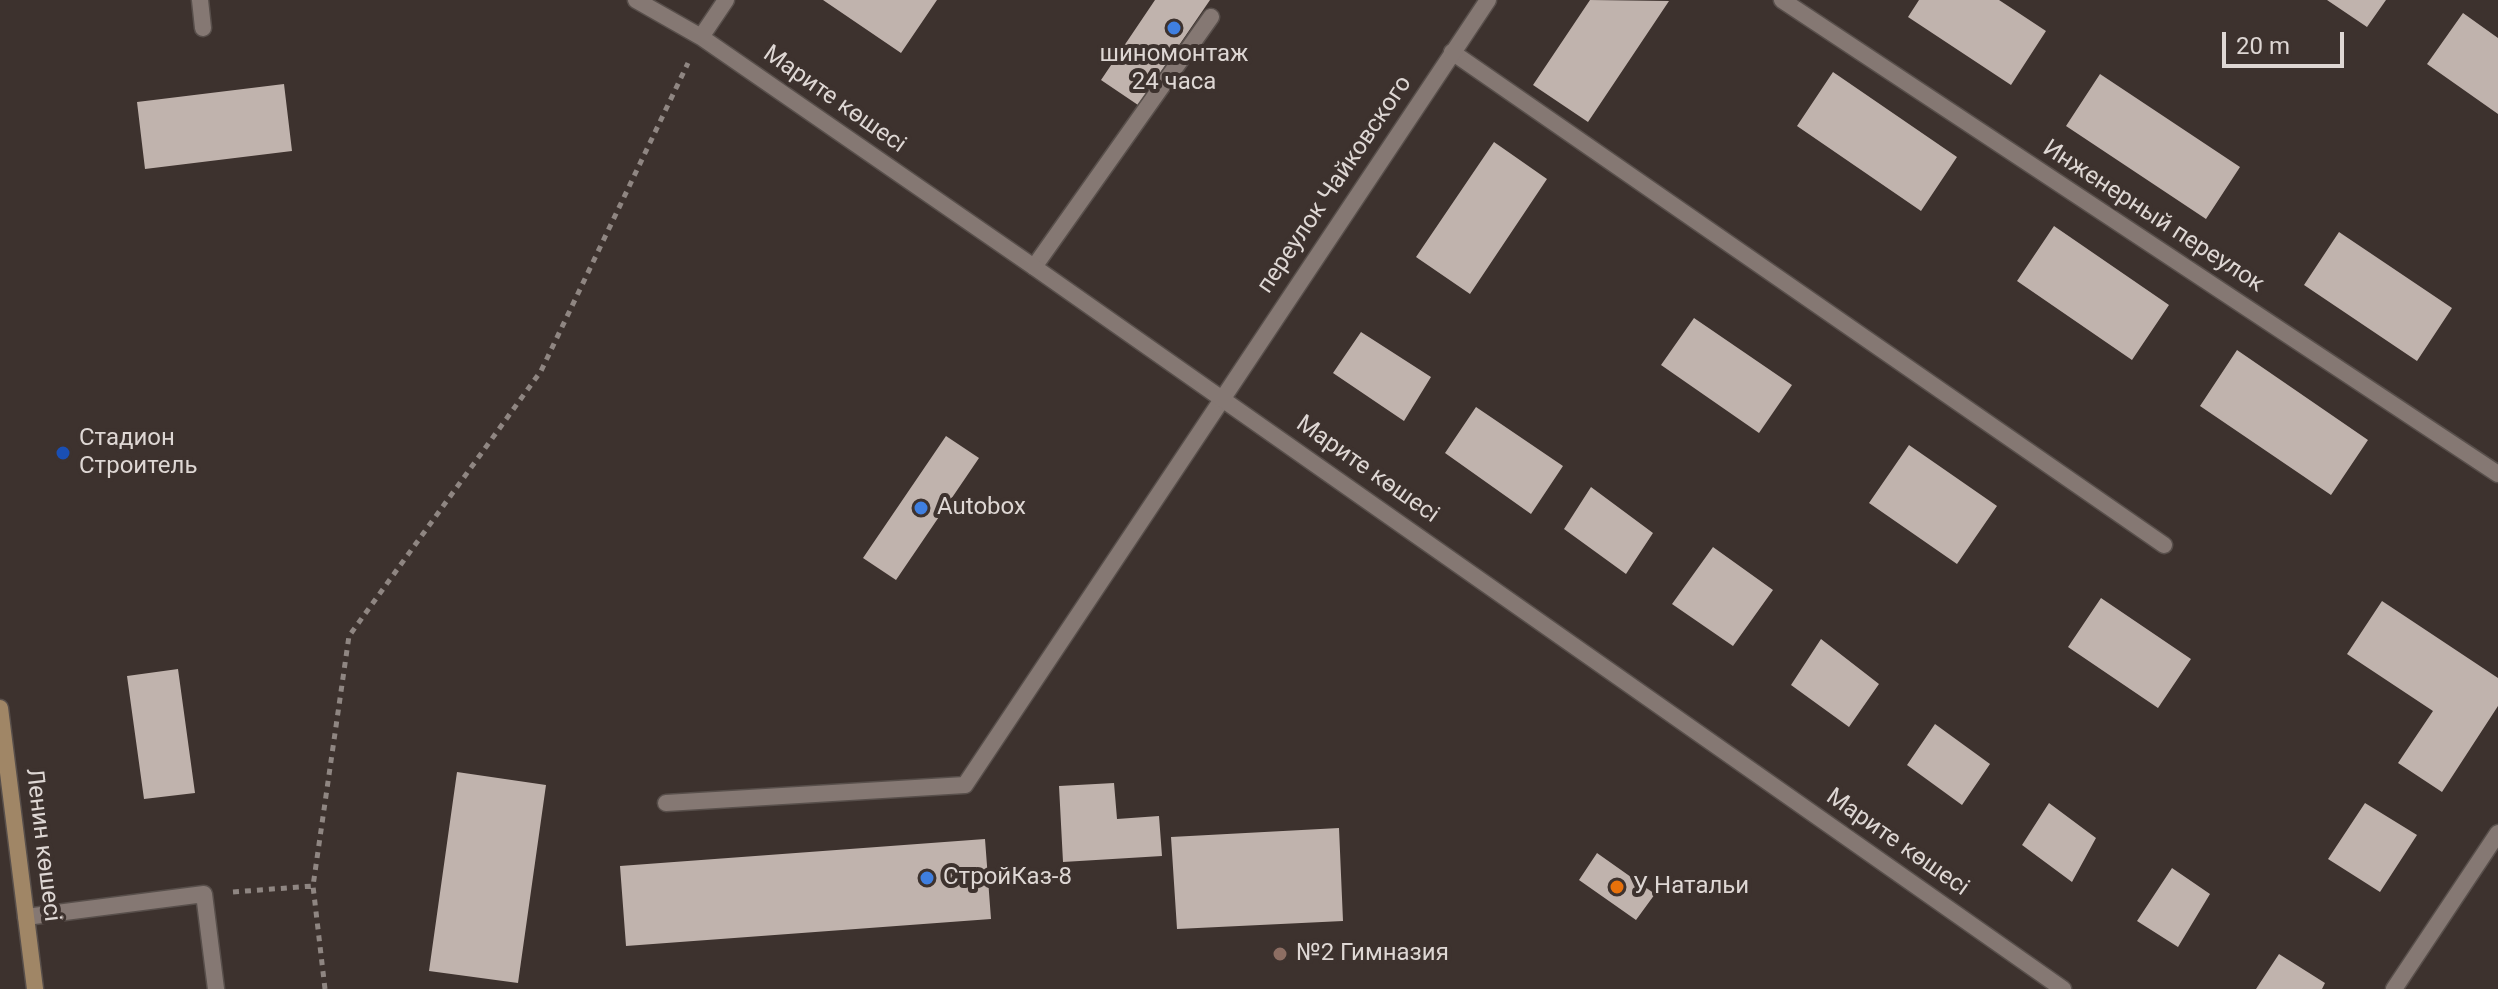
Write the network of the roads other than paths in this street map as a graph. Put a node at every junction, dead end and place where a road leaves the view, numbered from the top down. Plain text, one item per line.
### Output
1 (200, 0) edge
2 (636, 0) edge
3 (726, 0) edge
4 (1488, 0) edge
5 (1782, 0) edge
6 (1211, 17) dead end
7 (203, 28) dead end
8 (701, 37) junction
9 (1452, 52) junction
10 (1034, 267) junction
11 (1223, 398) junction
12 (2498, 474) edge
13 (2164, 545) dead end
14 (0, 708) edge
15 (666, 803) dead end
16 (2498, 833) edge
17 (26, 917) junction
18 (35, 989) edge
19 (216, 989) edge
20 (2063, 989) edge
21 (2394, 989) edge

1 - 7 street
2 - 8 street, Марите көшесі
3 - 8 street
4 - 9 street, переулок Чайковского
5 - 12 street, Инженерный переулок
6 - 10 street
8 - 10 street, Марите көшесі
9 - 11 street, переулок Чайковского
9 - 13 street
10 - 11 street, Марите көшесі
11 - 15 street, переулок Чайковского
11 - 20 street, Марите көшесі
14 - 17 main road, Ленин көшесі
16 - 21 street
17 - 18 main road, Ленин көшесі
17 - 19 street

